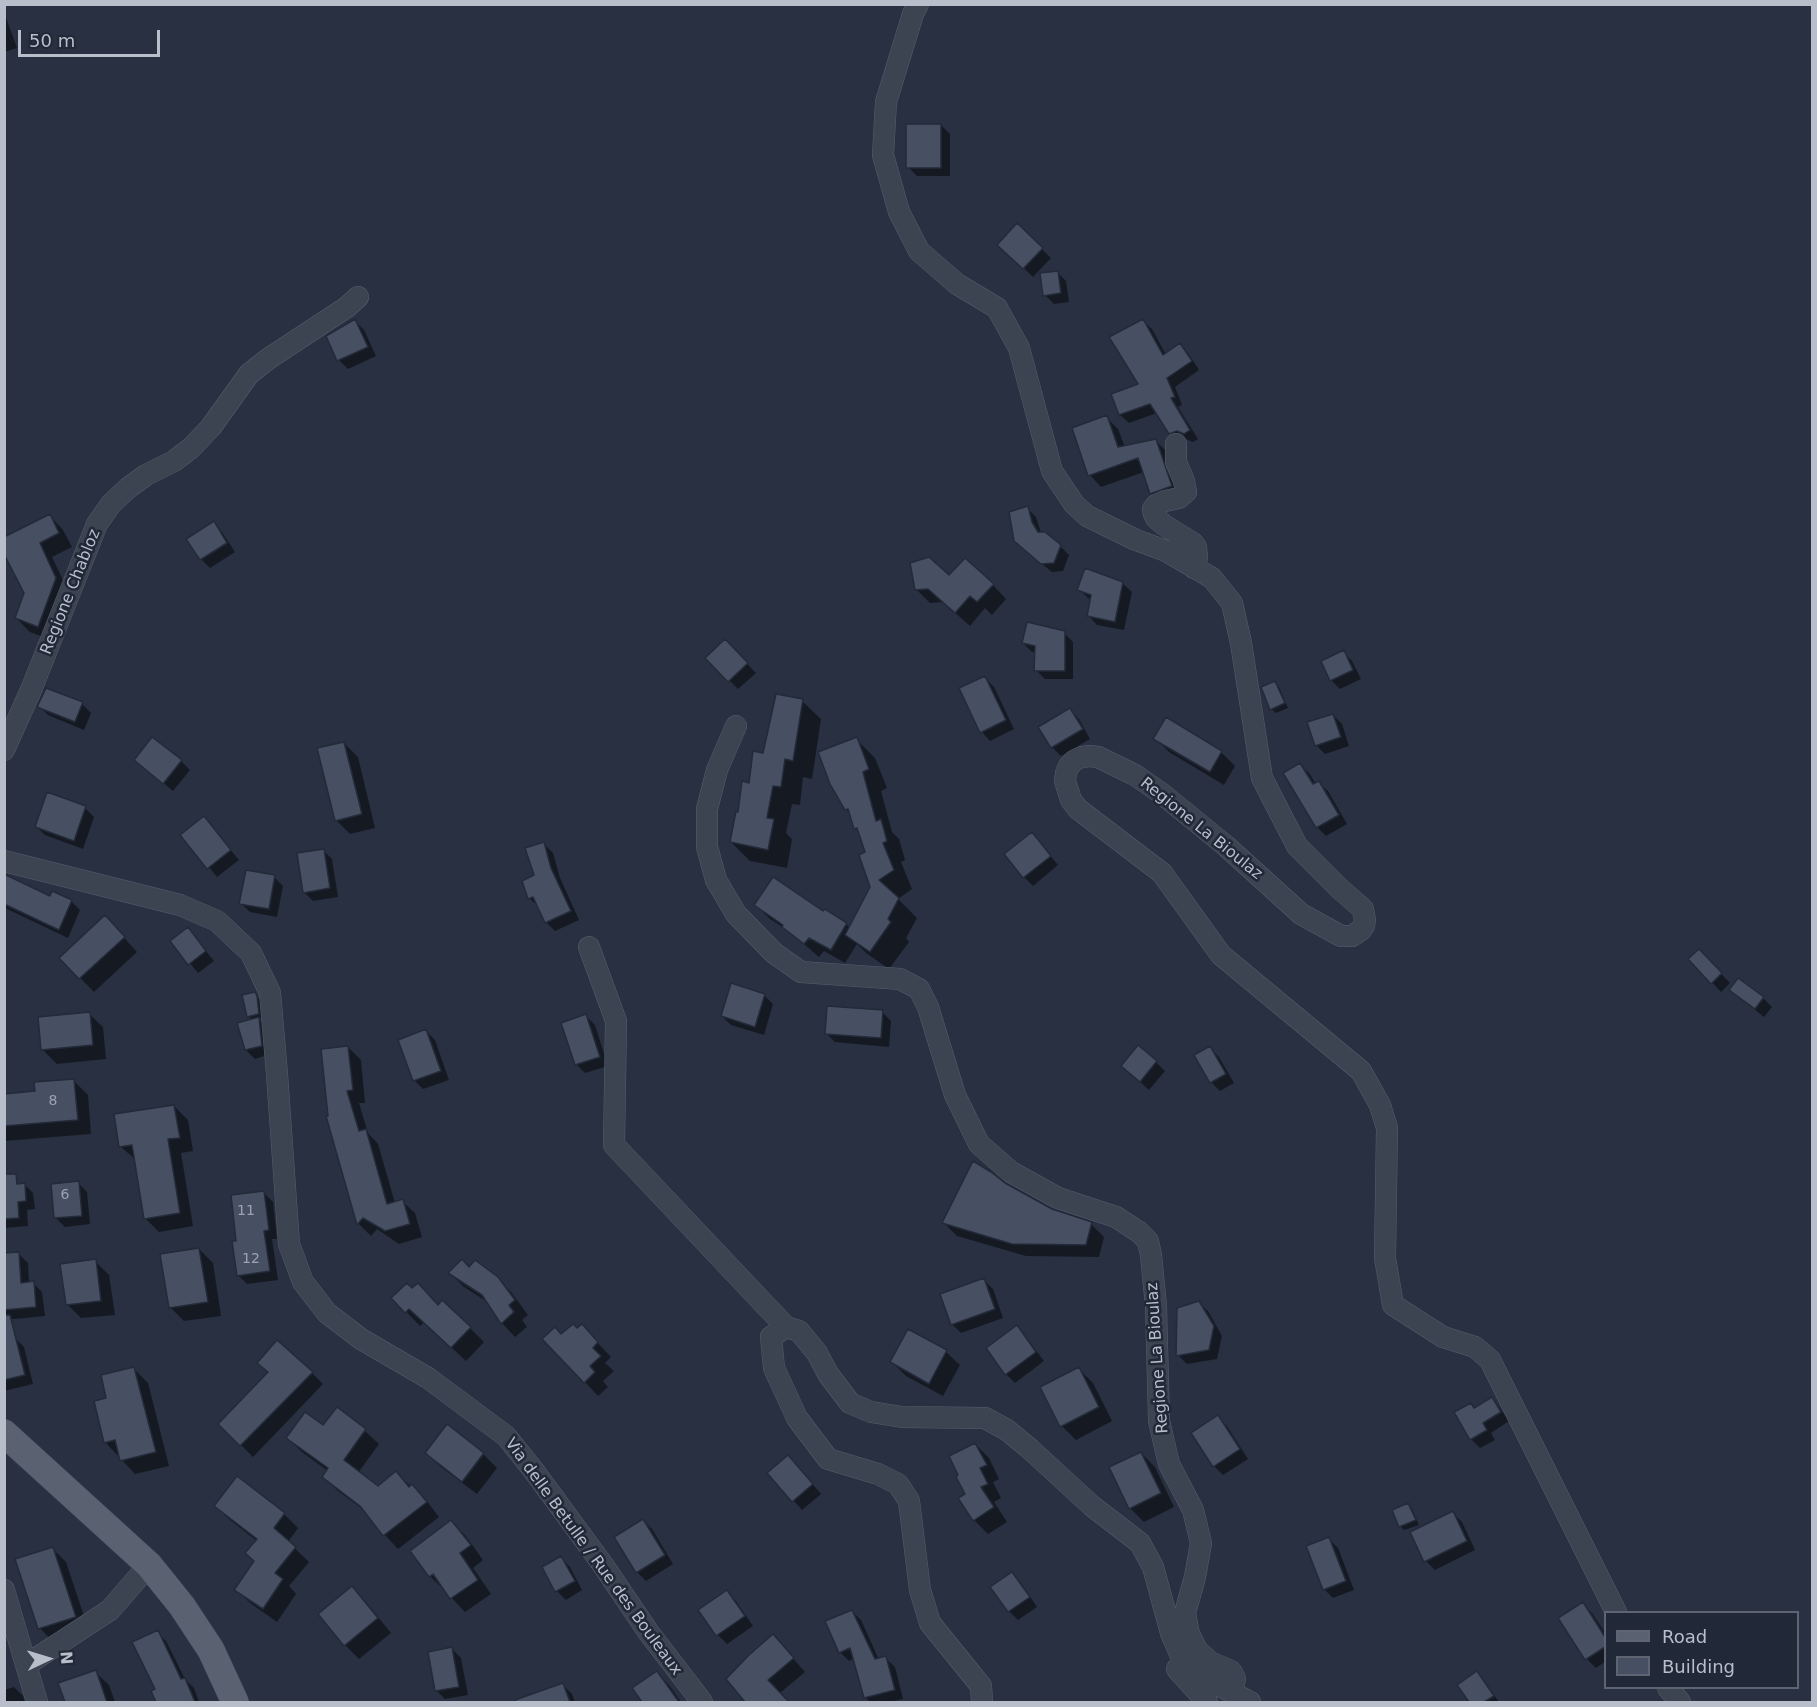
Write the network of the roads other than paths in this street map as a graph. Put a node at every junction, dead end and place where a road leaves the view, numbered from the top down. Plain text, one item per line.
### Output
1 (918, 4) edge
2 (358, 297) dead end
3 (1176, 444) dead end
4 (1194, 568) junction
5 (736, 726) dead end
6 (4, 750) edge
7 (4, 861) edge
8 (589, 947) dead end
9 (786, 1327) junction
10 (4, 1433) edge
11 (149, 1565) junction
12 (4, 1590) edge
13 (1616, 1611) edge
14 (1168, 1623) junction
15 (26, 1665) junction
16 (1669, 1689) edge
17 (1241, 1698) edge
18 (37, 1702) edge
19 (235, 1702) edge
20 (702, 1702) edge
21 (982, 1702) edge
22 (1207, 1702) edge
23 (1680, 1702) edge

1 - 4 street
2 - 6 street, Regione Chabloz
3 - 4 street
4 - 13 street, Regione La Bioulaz
5 - 17 street, Regione La Bioulaz
7 - 20 street, Via delle Betulle / Rue des Bouleaux
8 - 9 street, Regione La Bioulaz
9 - 14 street, Regione La Bioulaz
9 - 21 street
10 - 11 main road
11 - 15 street
11 - 19 main road
12 - 15 street
14 - 17 street, Regione La Bioulaz
14 - 22 street
15 - 18 street
16 - 23 street

